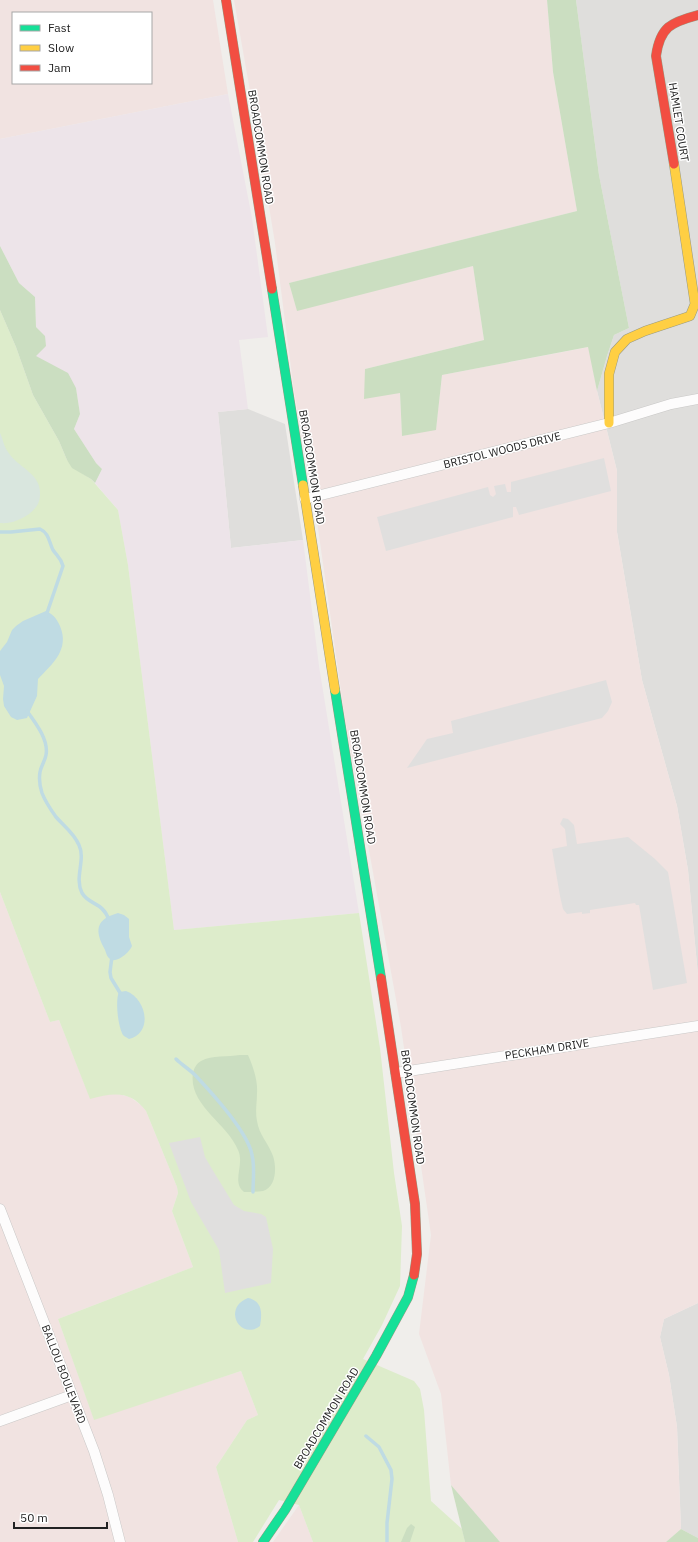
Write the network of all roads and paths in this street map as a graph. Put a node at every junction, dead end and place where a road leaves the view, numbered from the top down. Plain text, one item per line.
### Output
1 (226, 0) edge
2 (698, 15) edge
3 (698, 399) edge
4 (609, 423) junction
5 (304, 499) junction
6 (698, 1026) edge
7 (396, 1073) junction
8 (0, 1208) edge
9 (72, 1395) junction
10 (0, 1421) edge
11 (120, 1542) edge
12 (263, 1542) edge

1 - 5 street, BROADCOMMON ROAD
2 - 4 street, HAMLET COURT
3 - 4 street, BRISTOL WOODS DRIVE
4 - 5 street, BRISTOL WOODS DRIVE
5 - 7 street, BROADCOMMON ROAD
6 - 7 street, PECKHAM DRIVE
7 - 12 street, BROADCOMMON ROAD
8 - 9 street, BALLOU BOULEVARD
9 - 10 street
9 - 11 street, BALLOU BOULEVARD

